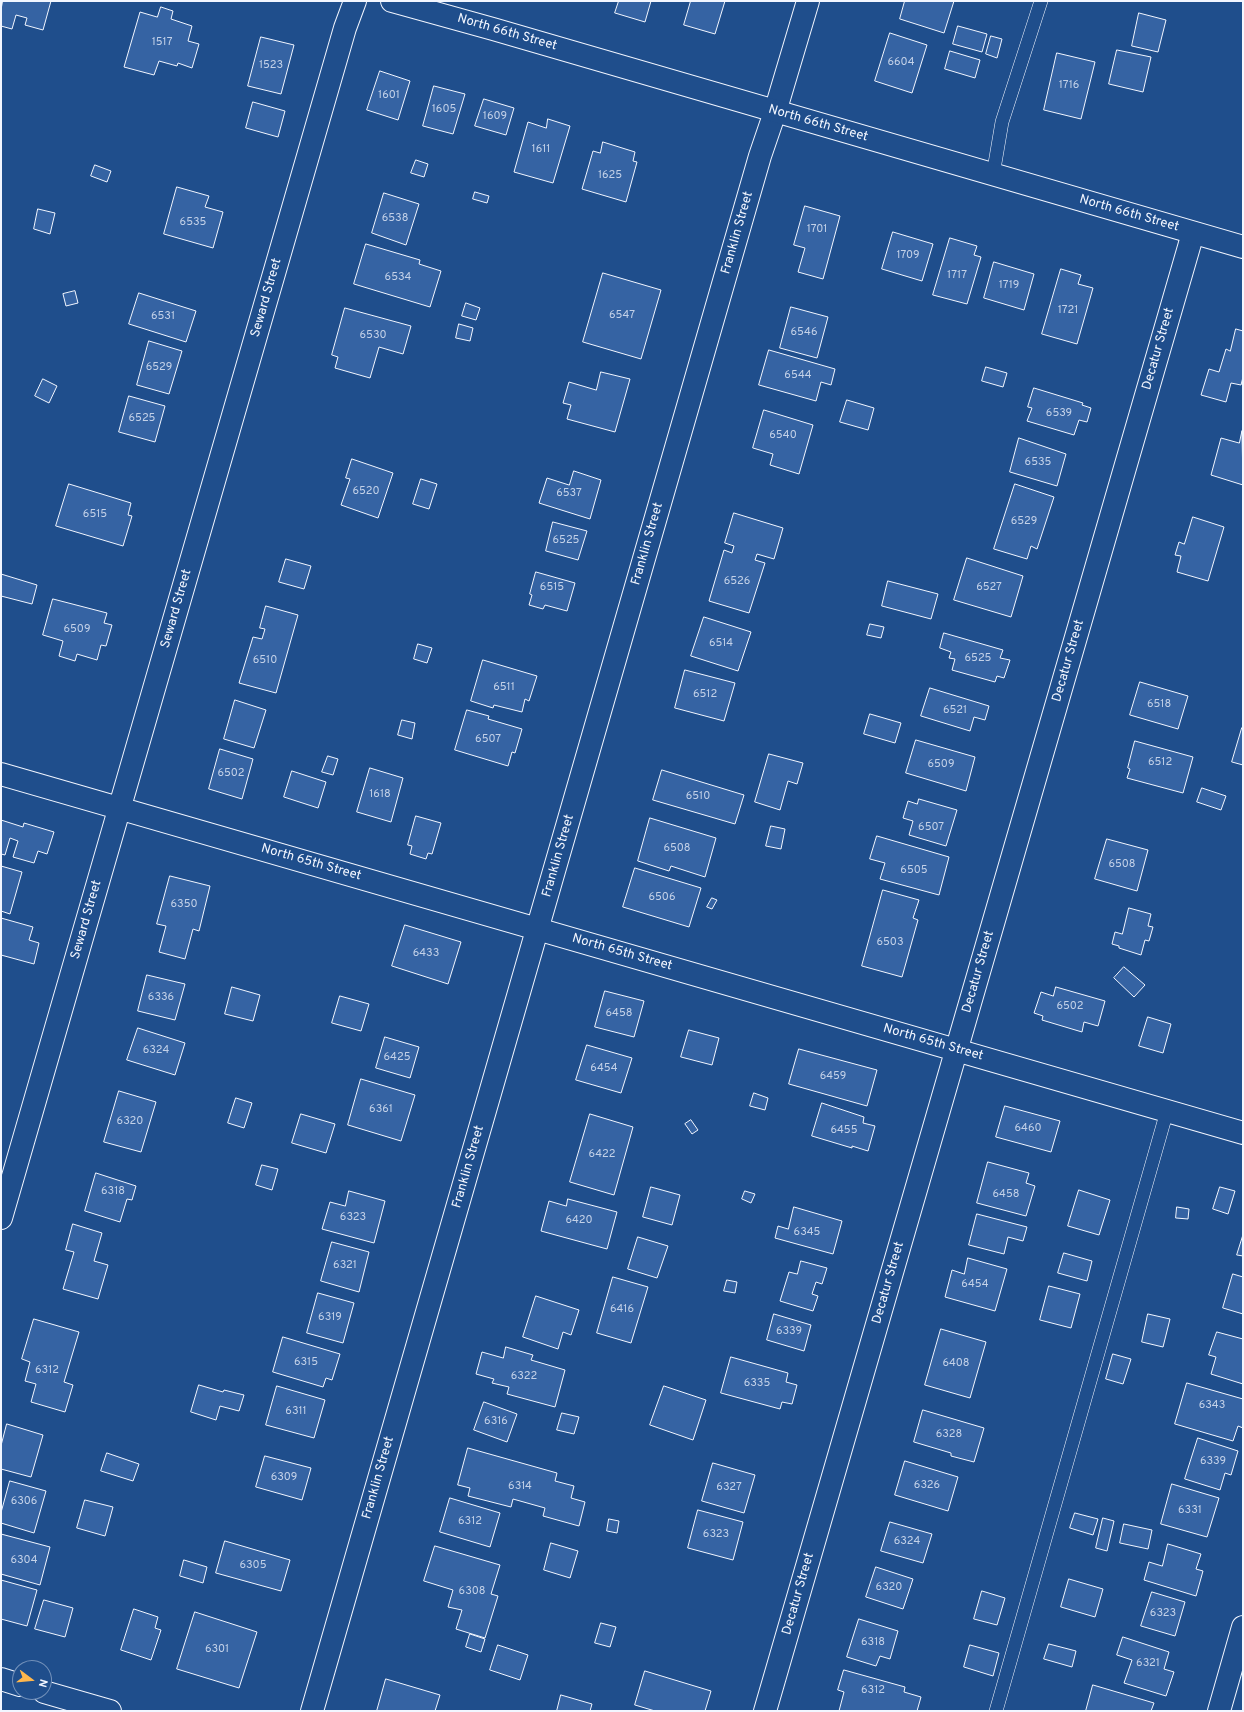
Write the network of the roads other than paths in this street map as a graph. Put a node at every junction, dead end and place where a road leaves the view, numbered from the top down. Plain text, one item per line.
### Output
1 (355, 1) edge
2 (392, 1) edge
3 (808, 1) edge
4 (1041, 1) edge
5 (775, 112) junction
6 (993, 175) junction
7 (1193, 233) junction
8 (1243, 247) edge
9 (1, 774) edge
10 (119, 808) junction
11 (538, 929) junction
12 (956, 1050) junction
13 (1166, 1111) junction
14 (1243, 1133) edge
15 (1, 1218) edge
16 (1243, 1627) edge
17 (1, 1680) edge
18 (12, 1683) edge
19 (52, 1694) edge
20 (110, 1711) edge
21 (312, 1711) edge
22 (765, 1711) edge
23 (996, 1711) edge
24 (1219, 1711) edge

1 - 10 street, Seward Street
2 - 5 street, North 66th Street
3 - 5 street, Franklin Street
4 - 6 lane
5 - 6 street, North 66th Street
5 - 11 street, Franklin Street
6 - 7 street, North 66th Street
7 - 8 street, North 66th Street
7 - 12 street, Decatur Street
9 - 10 street, North 65th Street
10 - 11 street, North 65th Street
10 - 15 street, Seward Street
11 - 12 street, North 65th Street
11 - 21 street, Franklin Street
12 - 13 street, North 65th Street
12 - 22 street, Decatur Street
13 - 14 street, North 65th Street
13 - 23 lane
16 - 24 street
17 - 18 street
19 - 20 street

